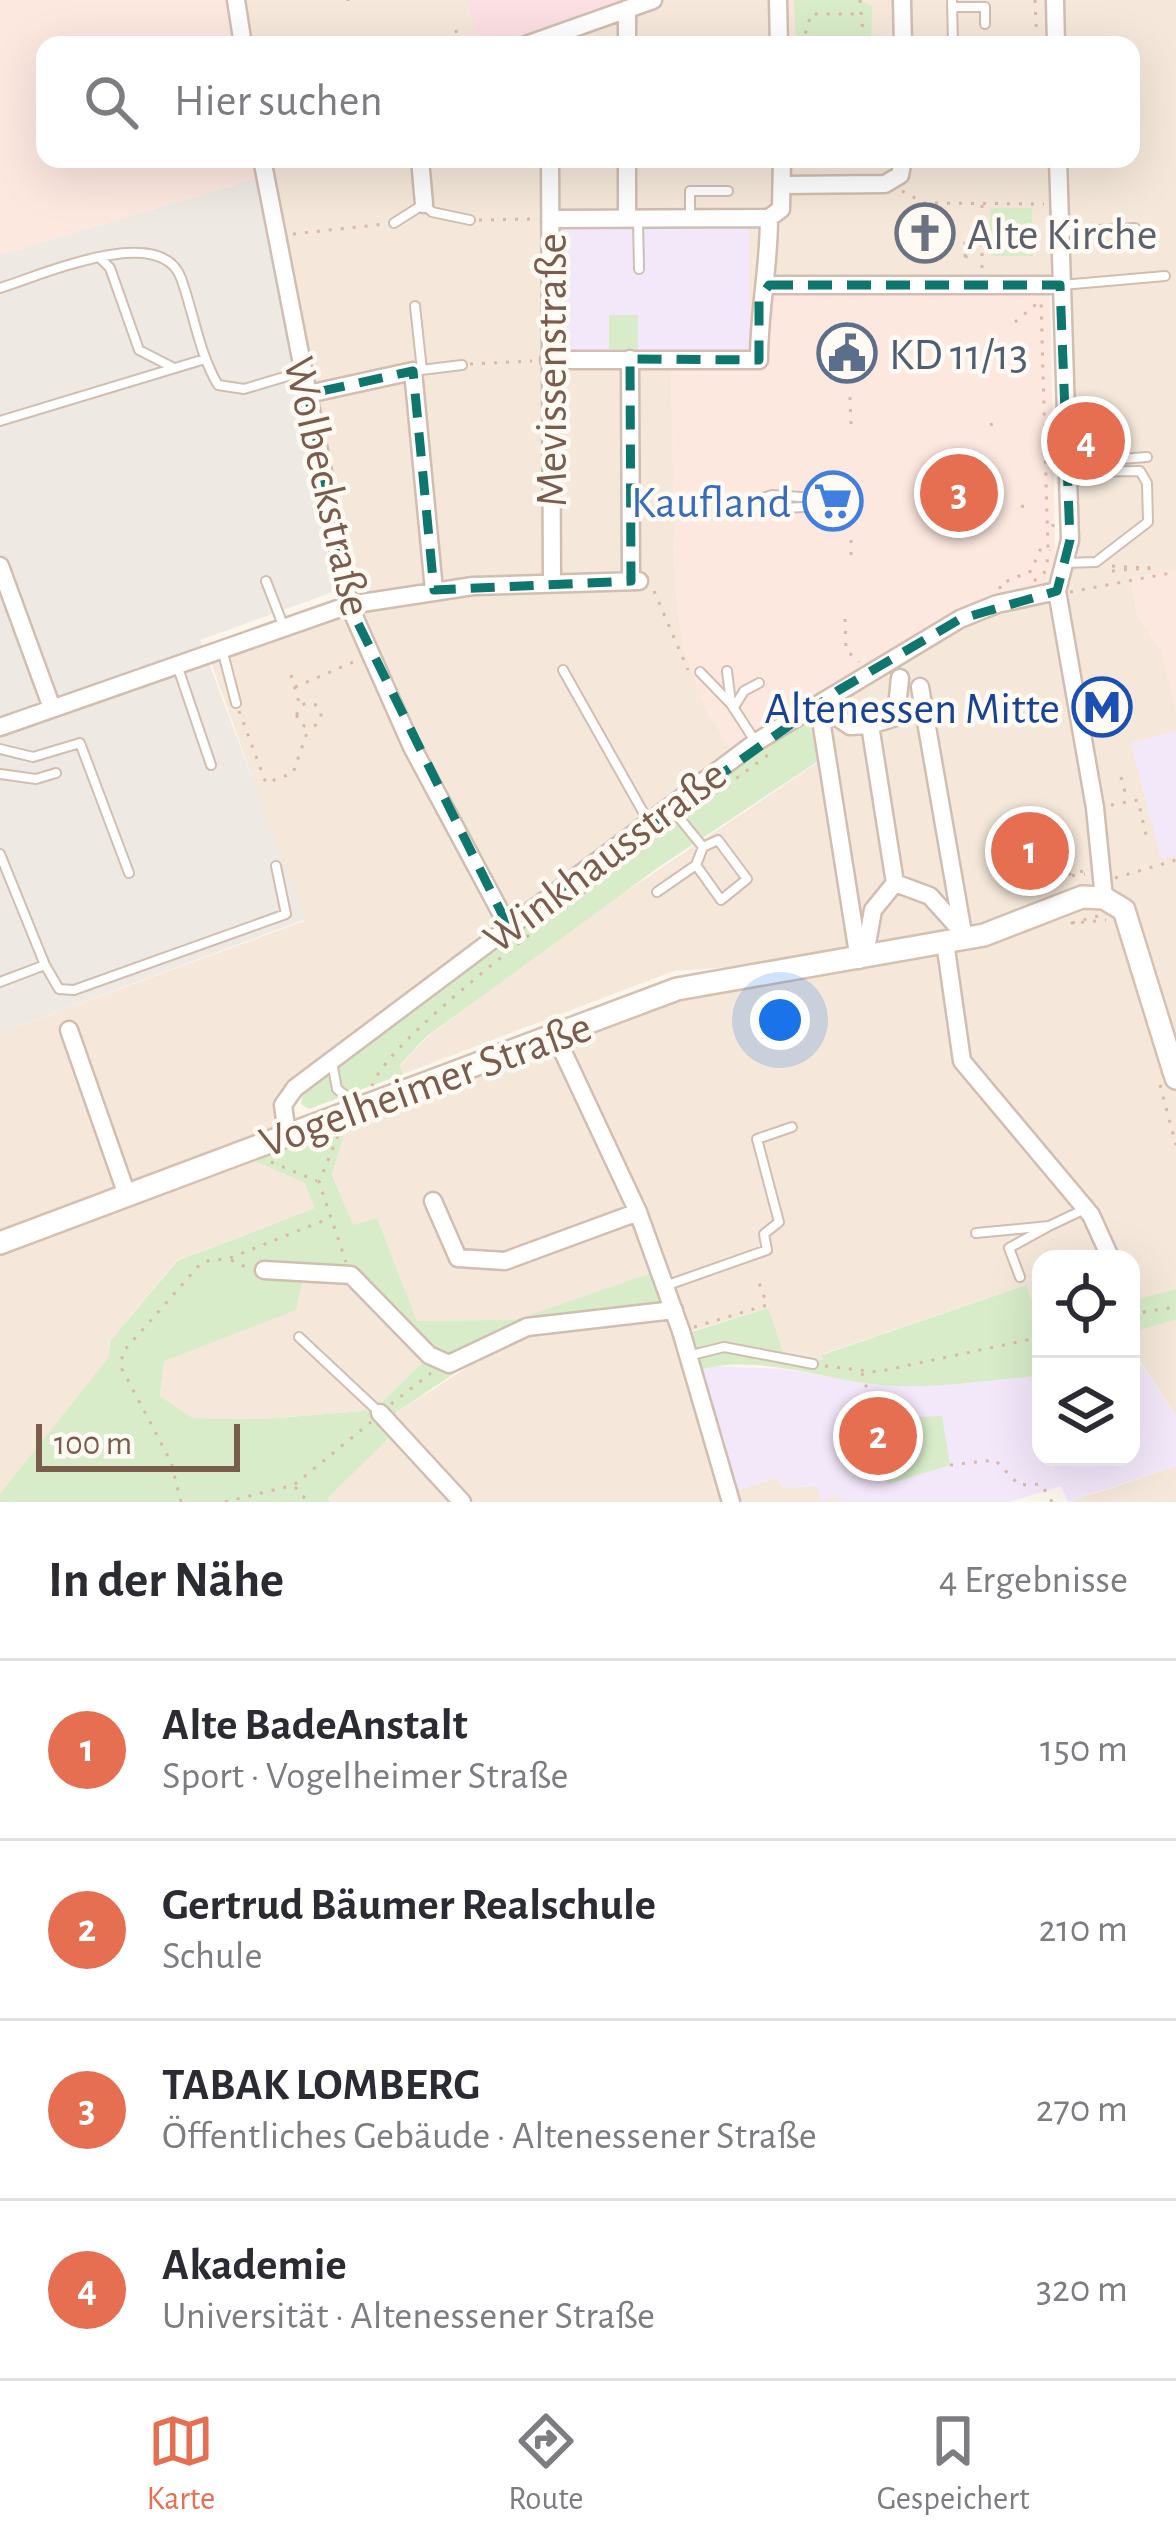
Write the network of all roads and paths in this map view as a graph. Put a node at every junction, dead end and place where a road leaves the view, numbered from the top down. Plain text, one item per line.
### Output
1 (236, 0) edge
2 (653, 0) edge
3 (778, 0) edge
4 (860, 0) edge
5 (902, 0) edge
6 (1035, 0) edge
7 (1054, 0) edge
8 (952, 4) edge
9 (627, 9) junction
10 (860, 14) junction
11 (985, 24) dead end
12 (456, 30) dead end
13 (242, 36) edge
14 (457, 36) edge
15 (563, 36) edge
16 (627, 36) edge
17 (779, 36) edge
18 (805, 36) edge
19 (863, 36) edge
20 (903, 36) edge
21 (953, 36) edge
22 (1037, 36) edge
23 (1056, 36) edge
24 (263, 168) edge
25 (421, 168) edge
26 (550, 168) edge
27 (628, 168) edge
28 (782, 168) edge
29 (899, 168) edge
30 (1057, 168) edge
31 (893, 180) junction
32 (782, 185) junction
33 (728, 191) dead end
34 (982, 203) junction
35 (424, 204) junction
36 (769, 218) junction
37 (550, 219) junction
38 (633, 219) junction
39 (690, 219) junction
40 (470, 220) joint
41 (394, 223) joint
42 (1052, 227) junction
43 (1135, 228) dead end
44 (274, 236) junction
45 (965, 242) dead end
46 (982, 245) junction
47 (100, 258) junction
48 (639, 269) dead end
49 (1165, 275) dead end
50 (769, 285) junction
51 (982, 286) junction
52 (0, 288) edge
53 (1048, 290) junction
54 (415, 305) dead end
55 (1015, 322) dead end
56 (205, 358) junction
57 (630, 359) junction
58 (548, 360) junction
59 (462, 364) joint
60 (174, 368) junction
61 (418, 370) junction
62 (303, 372) junction
63 (308, 394) junction
64 (850, 398) dead end
65 (0, 422) edge
66 (851, 424) dead end
67 (1147, 457) dead end
68 (1067, 467) junction
69 (828, 499) joint
70 (1048, 500) junction
71 (1055, 500) dead end
72 (850, 540) dead end
73 (1148, 559) dead end
74 (851, 560) dead end
75 (1064, 563) junction
76 (0, 566) edge
77 (1149, 568) junction
78 (1112, 569) dead end
79 (1176, 572) edge
80 (1034, 574) dead end
81 (1149, 578) junction
82 (266, 581) dead end
83 (552, 581) junction
84 (635, 581) junction
85 (434, 590) junction
86 (1057, 591) junction
87 (349, 605) junction
88 (845, 620) dead end
89 (284, 626) junction
90 (222, 648) junction
91 (371, 654) junction
92 (177, 664) junction
93 (563, 670) dead end
94 (727, 671) dead end
95 (700, 672) joint
96 (866, 674) junction
97 (291, 675) dead end
98 (900, 677) dead end
99 (759, 683) dead end
100 (295, 687) junction
101 (920, 687) dead end
102 (236, 704) joint
103 (300, 706) junction
104 (732, 706) junction
105 (52, 708) junction
106 (819, 711) junction
107 (870, 725) junction
108 (0, 727) edge
109 (309, 727) junction
110 (755, 742) junction
111 (784, 743) dead end
112 (0, 749) edge
113 (211, 765) dead end
114 (56, 772) dead end
115 (0, 774) edge
116 (1120, 777) dead end
117 (1128, 802) junction
118 (668, 805) junction
119 (1103, 806) dead end
120 (647, 820) junction
121 (681, 820) junction
122 (1147, 839) dead end
123 (703, 847) junction
124 (0, 854) edge
125 (1176, 860) edge
126 (696, 865) junction
127 (276, 866) dead end
128 (129, 873) dead end
129 (895, 883) junction
130 (1049, 888) dead end
131 (657, 892) dead end
132 (1099, 892) junction
133 (508, 926) junction
134 (955, 935) junction
135 (862, 954) junction
136 (45, 965) junction
137 (0, 982) edge
138 (69, 1030) dead end
139 (555, 1035) junction
140 (332, 1061) junction
141 (1176, 1078) edge
142 (368, 1104) junction
143 (336, 1115) junction
144 (791, 1126) dead end
145 (287, 1134) junction
146 (245, 1150) junction
147 (319, 1181) junction
148 (127, 1195) junction
149 (433, 1201) dead end
150 (1085, 1209) junction
151 (638, 1212) junction
152 (330, 1218) junction
153 (1050, 1225) junction
154 (976, 1232) dead end
155 (0, 1243) edge
156 (1106, 1250) edge
157 (343, 1251) dead end
158 (230, 1258) junction
159 (264, 1270) joint
160 (758, 1277) dead end
161 (1020, 1277) dead end
162 (665, 1286) junction
163 (1176, 1306) edge
164 (674, 1310) junction
165 (1140, 1312) edge
166 (681, 1331) junction
167 (299, 1337) dead end
168 (1032, 1339) edge
169 (689, 1356) junction
170 (449, 1364) junction
171 (813, 1364) joint
172 (862, 1372) junction
173 (380, 1413) junction
174 (876, 1418) dead end
175 (950, 1465) dead end
176 (294, 1485) junction
177 (181, 1502) edge
178 (225, 1502) edge
179 (308, 1502) edge
180 (462, 1502) edge
181 (731, 1502) edge
182 (1052, 1502) edge

1 - 13 street
2 - 9 street
3 - 17 street
4 - 10 path
5 - 20 street
6 - 22 path
7 - 23 street
8 - 11 lane
8 - 21 lane
9 - 15 street
9 - 16 street
10 - 18 path
10 - 19 path
12 - 14 path
24 - 44 street, Wolbeckstraße
25 - 35 street
26 - 37 street, Mevissenstraße
27 - 38 street
28 - 32 street
29 - 31 street
30 - 42 street
31 - 32 street
31 - 34 path
32 - 36 street
33 - 39 lane
34 - 42 path
34 - 46 path
35 - 40 lane
35 - 41 lane
36 - 39 street
36 - 50 street
37 - 38 street
37 - 40 path
37 - 58 street, Mevissenstraße
38 - 39 street
38 - 48 lane
41 - 44 path
42 - 43 lane
42 - 53 street
44 - 62 street, Wolbeckstraße
45 - 46 path
46 - 51 path
47 - 52 lane
47 - 56 lane
47 - 60 lane
49 - 53 lane
50 - 51 street
50 - 57 street
51 - 53 street
53 - 55 path
53 - 68 street
53 - 70 path
54 - 61 lane
56 - 60 lane
56 - 62 lane
57 - 58 street
57 - 84 street
58 - 59 path
58 - 83 street, Mevissenstraße
59 - 61 lane
60 - 65 lane
61 - 63 street
61 - 85 street
62 - 63 street, Wolbeckstraße
63 - 87 street, Wolbeckstraße
64 - 66 path
67 - 68 lane
68 - 75 street
68 - 75 lane
69 - 69 lane
70 - 71 path
70 - 80 path
72 - 74 path
73 - 77 path
75 - 86 street
76 - 105 street
77 - 78 path
77 - 81 path
79 - 81 path
81 - 86 path
82 - 89 lane
83 - 84 street
83 - 85 street
84 - 95 path
85 - 87 street
86 - 96 street, Winkhausstraße
86 - 132 street
87 - 89 street
87 - 91 street, Wolbeckstraße
88 - 96 path
89 - 90 street
90 - 92 street
90 - 102 lane
91 - 100 path
91 - 133 street, Wolbeckstraße
92 - 105 street
92 - 113 lane
93 - 120 lane
94 - 104 lane
95 - 104 lane
96 - 106 street, Winkhausstraße
97 - 100 path
98 - 107 street
99 - 104 lane
100 - 103 path
101 - 134 street
102 - 109 path
103 - 109 path
103 - 109 path
104 - 110 lane
105 - 108 street
106 - 107 street
106 - 110 street, Winkhausstraße
106 - 135 street
107 - 129 street
110 - 118 street, Winkhausstraße
111 - 121 path
112 - 128 lane
114 - 115 lane
116 - 117 path
117 - 119 path
117 - 122 path
118 - 120 street, Winkhausstraße
118 - 121 lane
120 - 133 street, Winkhausstraße
121 - 123 lane
121 - 142 path
123 - 126 lane
123 - 126 lane
124 - 136 lane
125 - 132 path
126 - 131 lane
127 - 136 lane
129 - 134 street
129 - 135 street
130 - 132 path
132 - 134 main road, Vogelheimer Straße
132 - 141 main road
133 - 140 street, Winkhausstraße
134 - 135 main road, Vogelheimer Straße
134 - 150 street
135 - 139 main road, Vogelheimer Straße
136 - 137 lane
138 - 148 street
139 - 142 main road, Vogelheimer Straße
139 - 151 street
140 - 142 lane
140 - 145 street, Winkhausstraße
142 - 143 main road, Vogelheimer Straße
143 - 145 main road, Vogelheimer Straße
143 - 147 path
144 - 162 lane
145 - 146 main road, Vogelheimer Straße
146 - 147 path
146 - 148 main road, Vogelheimer Straße
147 - 152 path
148 - 155 main road, Vogelheimer Straße
149 - 151 street
150 - 153 lane
150 - 156 street
151 - 162 street
152 - 157 path
152 - 158 path
153 - 154 lane
153 - 161 lane
158 - 159 path
158 - 177 path
159 - 170 street
160 - 166 path
162 - 164 street
163 - 165 path
164 - 166 street
164 - 170 street
166 - 169 street
167 - 173 lane
168 - 172 path
169 - 171 lane
169 - 181 street
170 - 173 path
171 - 172 path
172 - 174 path
173 - 176 path
173 - 180 street
175 - 182 path
176 - 178 path
176 - 179 path

